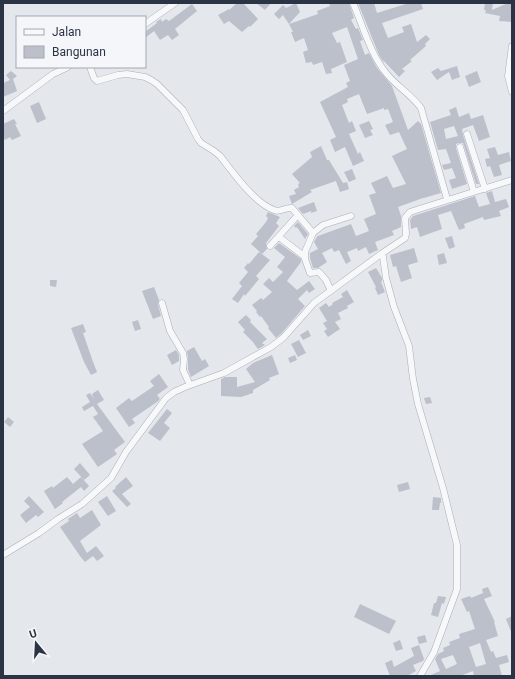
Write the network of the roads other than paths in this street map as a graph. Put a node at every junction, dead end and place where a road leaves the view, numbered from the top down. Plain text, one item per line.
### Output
1 (175, 3) edge
2 (353, 3) edge
3 (146, 23) edge
4 (512, 46) edge
5 (66, 68) edge
6 (90, 68) edge
7 (512, 92) edge
8 (3, 111) edge
9 (467, 134) dead end
10 (460, 147) dead end
11 (512, 180) edge
12 (485, 189) junction
13 (474, 192) junction
14 (448, 199) junction
15 (298, 215) junction
16 (351, 216) dead end
17 (313, 233) junction
18 (279, 237) junction
19 (270, 246) dead end
20 (381, 254) junction
21 (305, 257) junction
22 (331, 291) junction
23 (162, 303) dead end
24 (190, 385) junction
25 (3, 555) edge
26 (420, 676) edge

1 - 3 street
2 - 14 street
4 - 7 street
5 - 8 street
6 - 15 street
9 - 12 street
10 - 13 street
11 - 12 street
12 - 13 street
13 - 14 street
14 - 20 street
15 - 17 street
15 - 18 street
16 - 17 street
17 - 21 street
18 - 19 street
18 - 21 street
20 - 22 street
20 - 26 street
21 - 22 street
22 - 24 street
23 - 24 street
24 - 25 street

